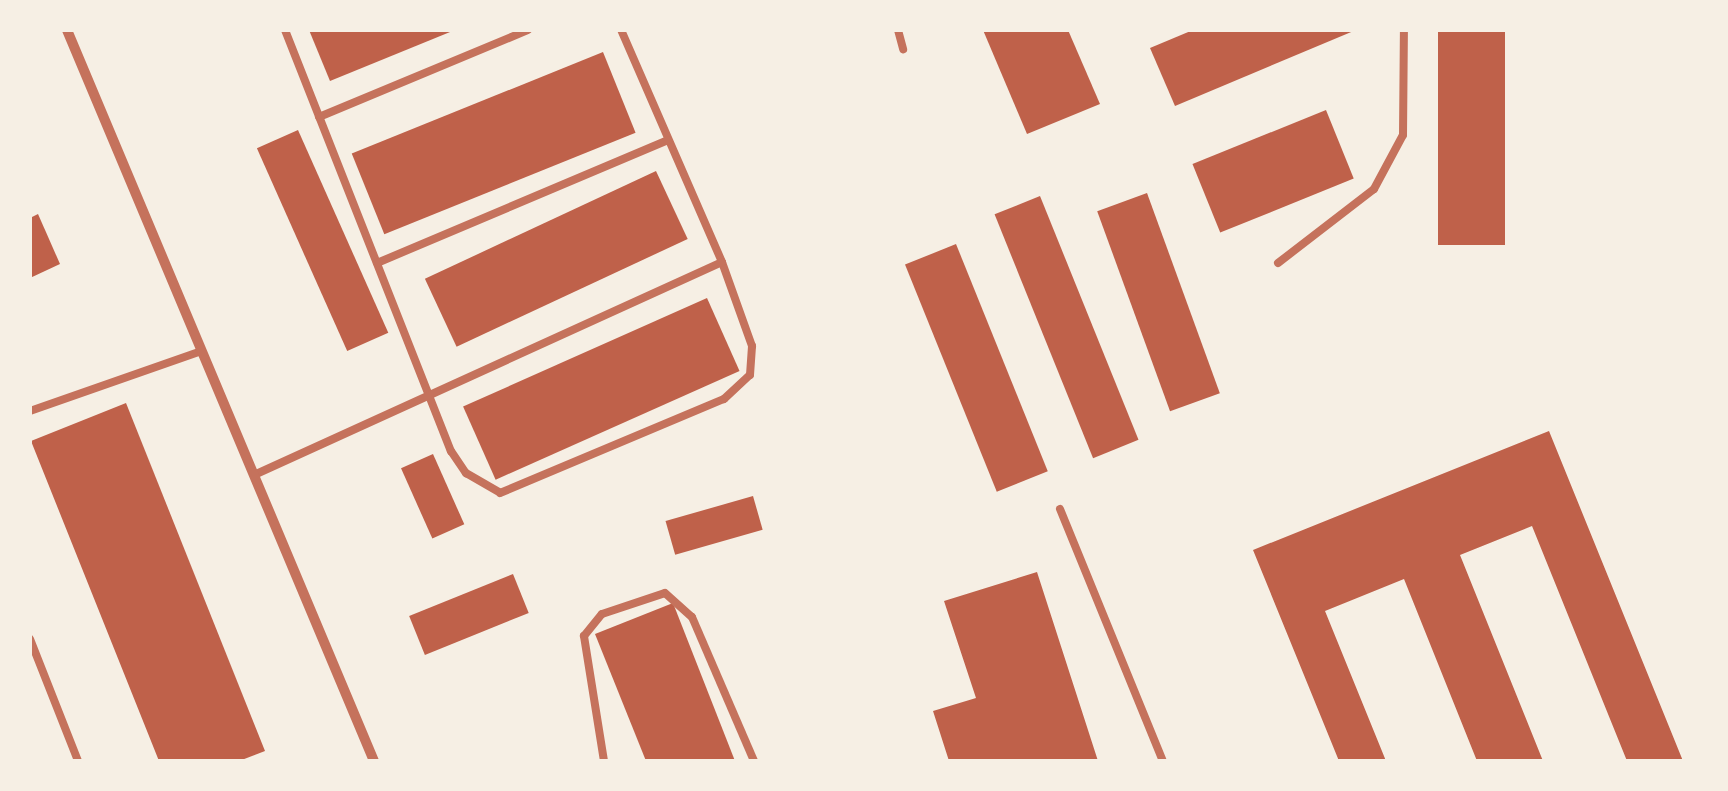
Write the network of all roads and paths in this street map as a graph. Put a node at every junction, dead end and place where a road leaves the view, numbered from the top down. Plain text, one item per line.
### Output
1 (66, 30) edge
2 (284, 30) edge
3 (528, 30) edge
4 (622, 30) edge
5 (898, 30) edge
6 (1404, 30) edge
7 (903, 49) dead end
8 (319, 116) junction
9 (668, 140) junction
10 (722, 262) junction
11 (1278, 262) dead end
12 (377, 263) junction
13 (202, 351) junction
14 (431, 395) junction
15 (30, 411) edge
16 (254, 475) junction
17 (1060, 509) dead end
18 (30, 639) edge
19 (608, 760) edge
20 (78, 761) edge
21 (374, 761) edge
22 (754, 761) edge
23 (1162, 761) edge

1 - 13 street
2 - 8 lane
3 - 8 lane
4 - 9 lane
5 - 7 lane
6 - 11 lane
8 - 12 lane
9 - 10 lane
9 - 12 lane
10 - 14 lane
10 - 14 lane
12 - 14 lane
13 - 15 lane
13 - 16 street
14 - 16 lane
16 - 21 street
17 - 23 lane
18 - 20 lane
19 - 22 lane

